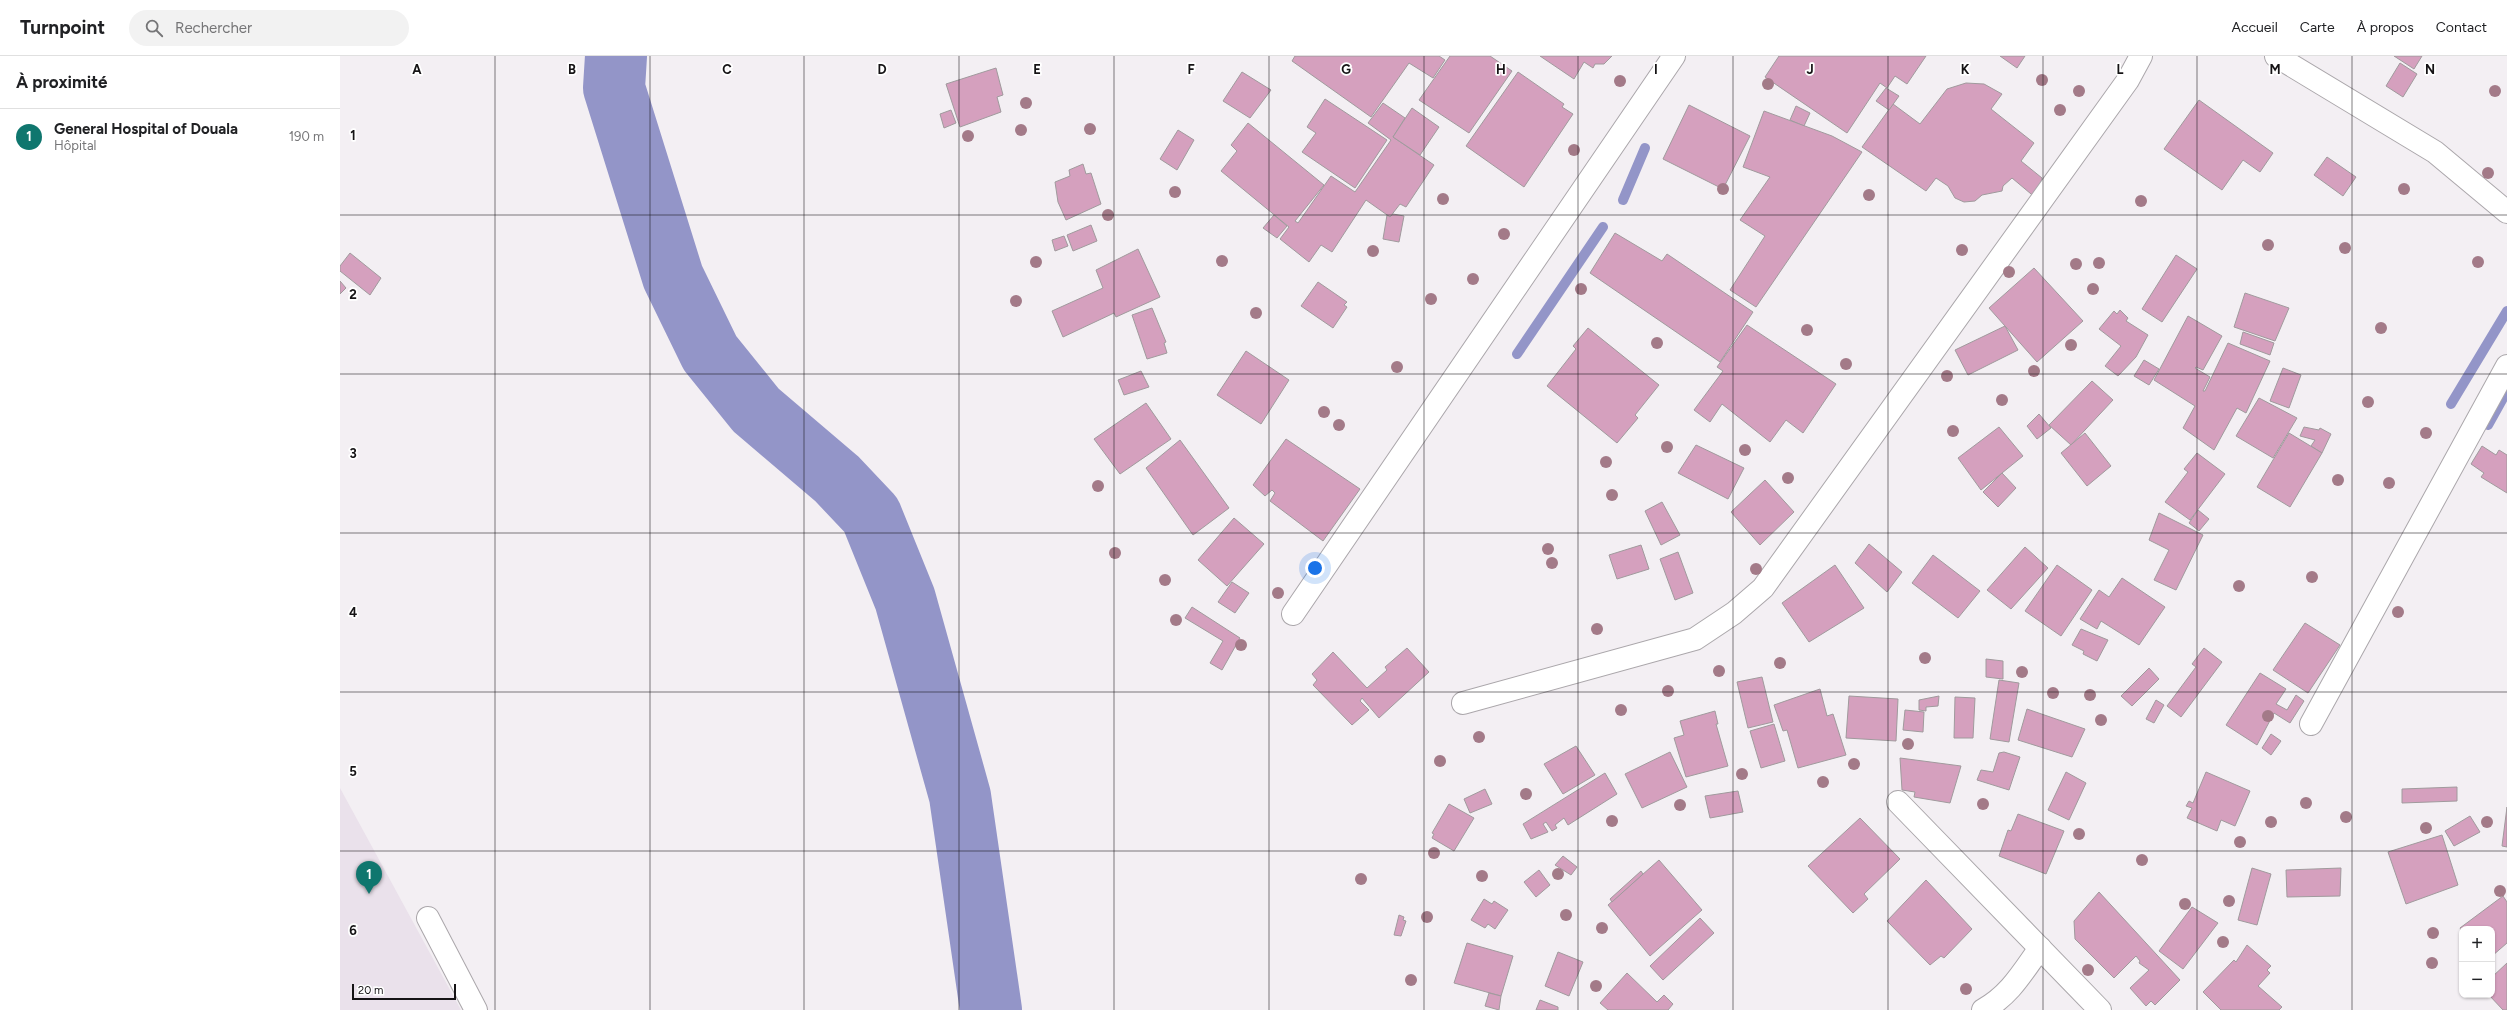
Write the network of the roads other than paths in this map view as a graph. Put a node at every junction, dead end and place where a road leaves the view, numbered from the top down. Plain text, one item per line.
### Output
1 (1674, 56) edge
2 (2141, 56) edge
3 (2276, 56) edge
4 (2507, 212) edge
5 (2507, 366) edge
6 (1293, 614) dead end
7 (1463, 703) dead end
8 (2311, 724) dead end
9 (1898, 802) dead end
10 (428, 918) dead end
11 (2040, 948) junction
12 (476, 1010) edge
13 (1983, 1010) edge
14 (2100, 1010) edge

1 - 6 street
2 - 7 street
3 - 4 street
5 - 8 street
9 - 11 street
10 - 12 street
11 - 13 street
11 - 14 street

